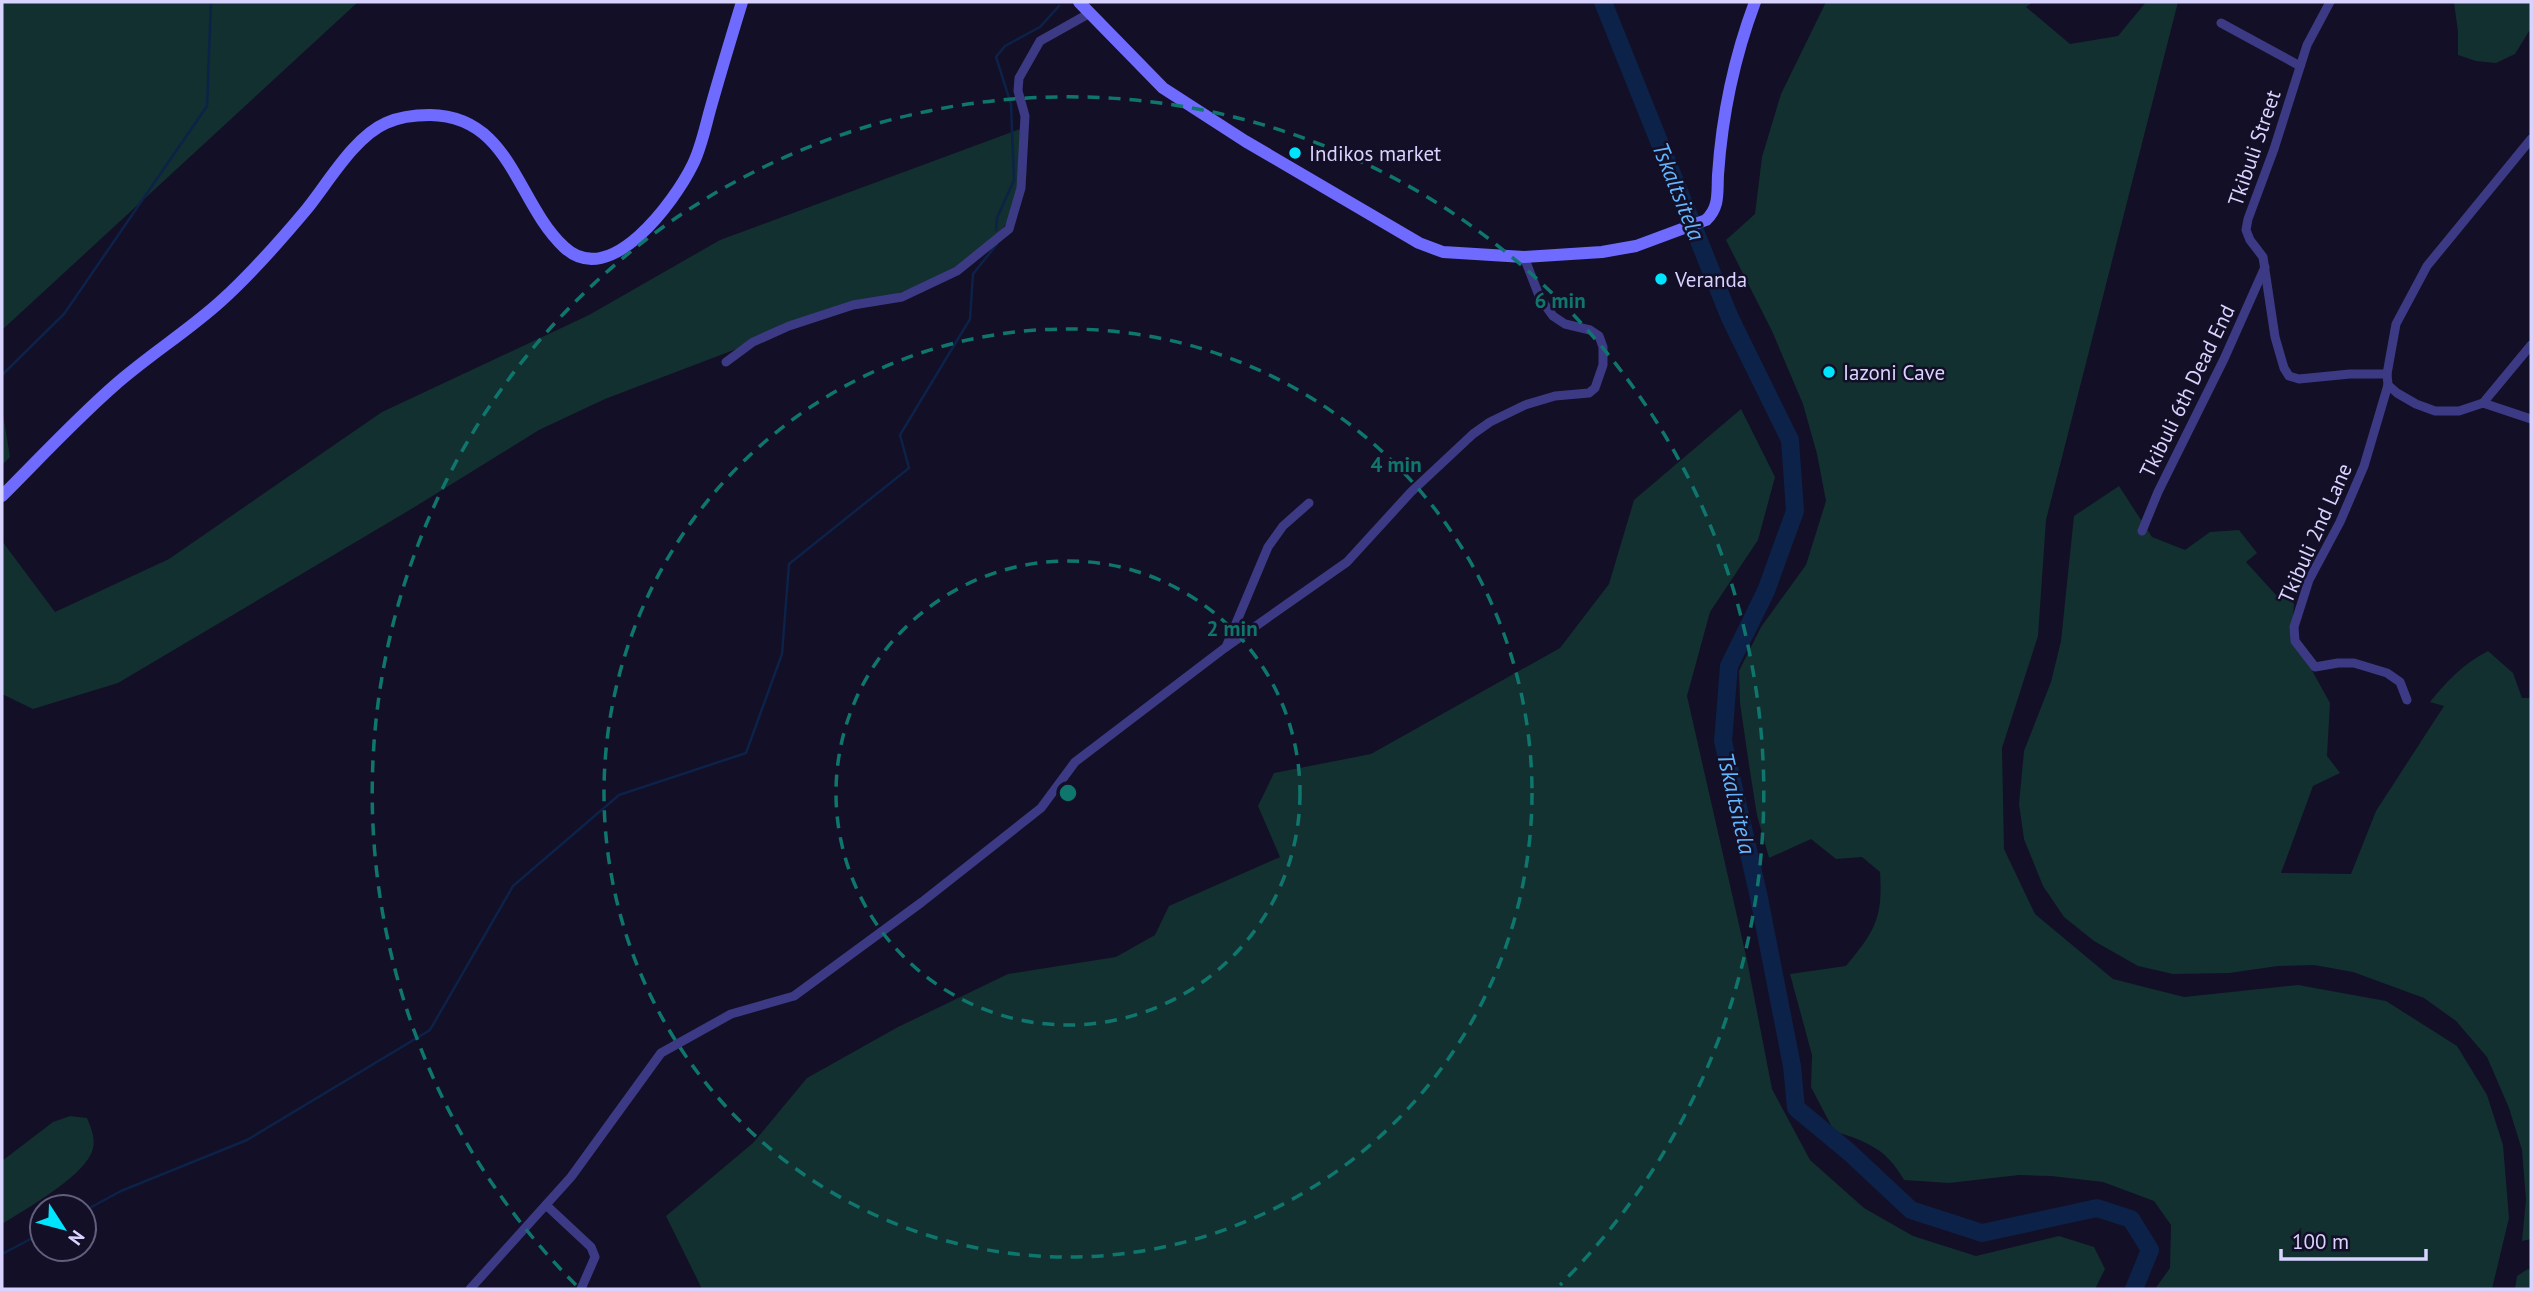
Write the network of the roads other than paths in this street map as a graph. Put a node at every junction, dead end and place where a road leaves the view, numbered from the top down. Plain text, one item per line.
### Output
1 (742, 2) edge
2 (1079, 2) edge
3 (1755, 2) edge
4 (2330, 2) edge
5 (1090, 13) junction
6 (2221, 23) dead end
7 (2300, 66) junction
8 (2531, 139) edge
9 (1524, 257) junction
10 (2265, 267) junction
11 (2531, 345) edge
12 (726, 362) dead end
13 (2387, 373) junction
14 (2388, 385) junction
15 (2483, 403) junction
16 (2531, 419) edge
17 (2, 496) edge
18 (1309, 503) dead end
19 (2142, 531) dead end
20 (1226, 647) junction
21 (2407, 700) dead end
22 (545, 1205) junction
23 (470, 1289) edge
24 (581, 1289) edge

1 - 17 main road
2 - 5 main road
3 - 9 main road
4 - 7 street, Tkibuli Street
5 - 9 main road
5 - 12 street
6 - 7 street
7 - 10 street, Tkibuli Street
8 - 13 street
9 - 20 street
10 - 13 street, Tkibuli Street
10 - 19 street, Tkibuli 6th Dead End
11 - 15 street
13 - 14 street
14 - 15 street
14 - 21 street, Tkibuli 2nd Lane
15 - 16 street
18 - 20 street
20 - 22 street
22 - 23 street
22 - 24 street

